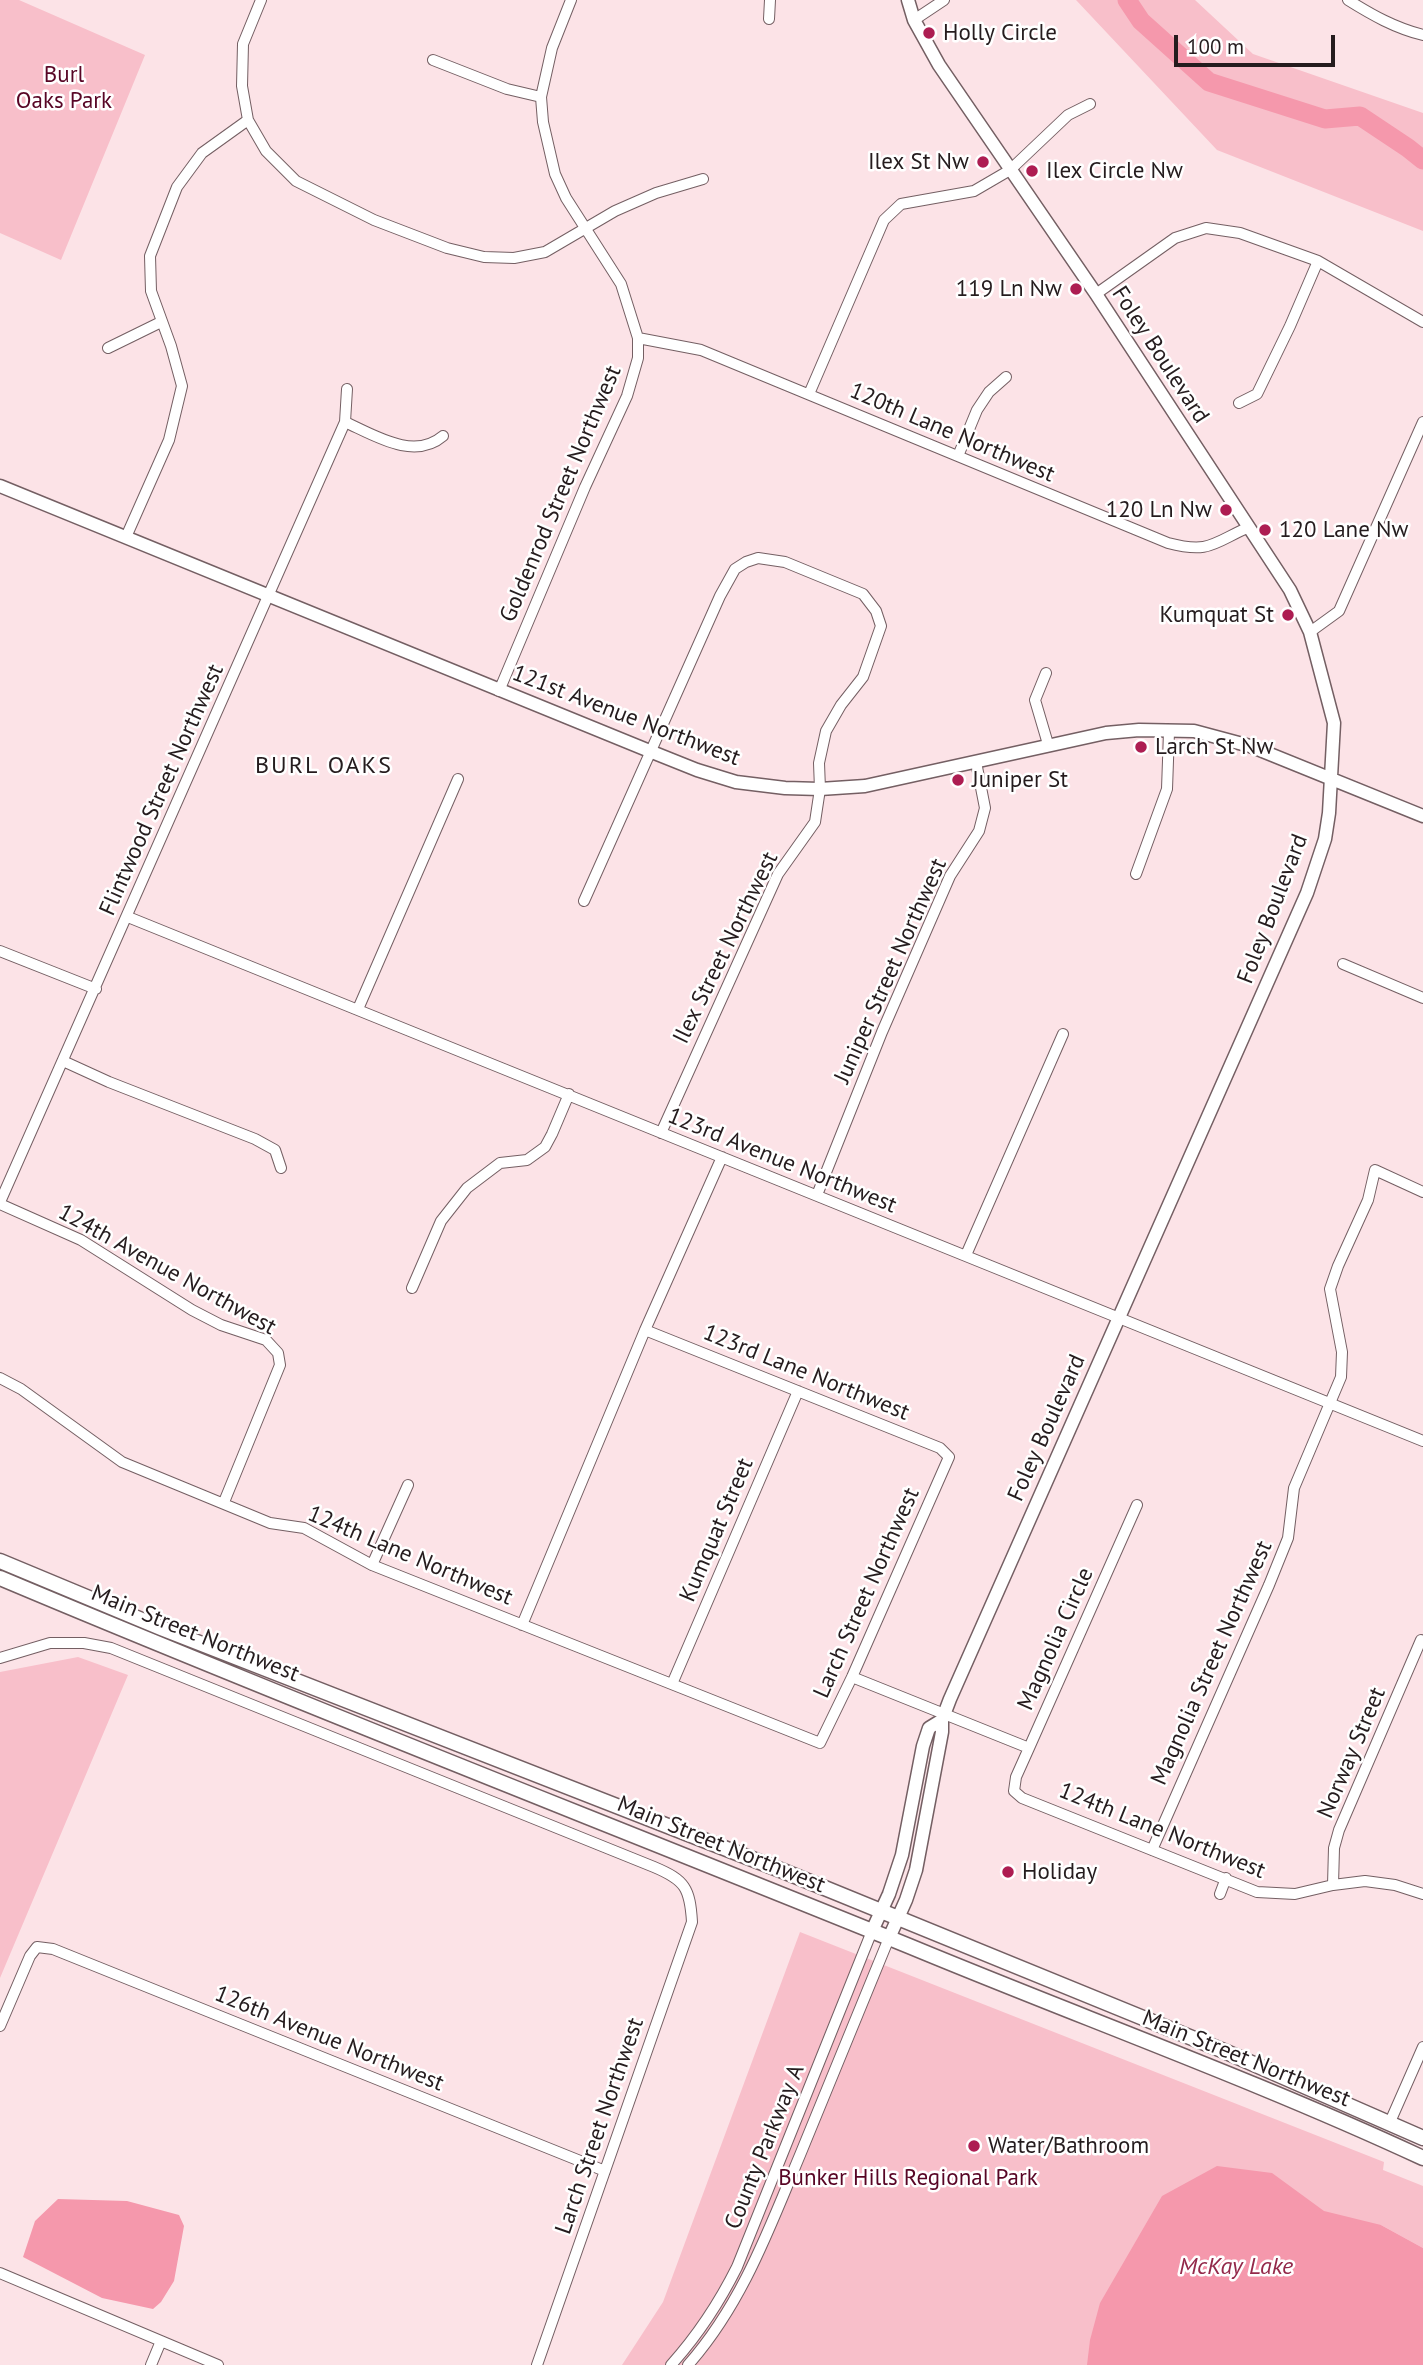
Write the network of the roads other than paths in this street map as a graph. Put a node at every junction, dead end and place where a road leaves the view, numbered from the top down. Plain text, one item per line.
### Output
1 (261, 0) edge
2 (571, 0) edge
3 (770, 0) edge
4 (908, 0) edge
5 (944, 0) edge
6 (1353, 1) edge
7 (769, 19) dead end
8 (914, 20) junction
9 (1423, 34) edge
10 (433, 60) dead end
11 (541, 97) junction
12 (1090, 104) dead end
13 (247, 120) junction
14 (1010, 170) junction
15 (703, 179) dead end
16 (586, 230) junction
17 (1318, 261) junction
18 (1096, 294) junction
19 (161, 321) junction
20 (1423, 321) edge
21 (638, 338) junction
22 (108, 348) dead end
23 (1006, 377) dead end
24 (348, 389) dead end
25 (809, 394) junction
26 (1239, 403) dead end
27 (345, 422) junction
28 (1423, 422) edge
29 (443, 436) dead end
30 (958, 456) junction
31 (0, 486) edge
32 (1249, 527) junction
33 (126, 537) junction
34 (268, 595) junction
35 (1310, 632) junction
36 (1046, 673) dead end
37 (499, 691) junction
38 (1169, 732) junction
39 (1048, 744) junction
40 (652, 752) junction
41 (976, 762) junction
42 (1331, 778) junction
43 (458, 779) dead end
44 (820, 789) junction
45 (1423, 816) edge
46 (1136, 874) dead end
47 (584, 901) dead end
48 (128, 917) junction
49 (0, 951) edge
50 (1343, 964) dead end
51 (96, 989) junction
52 (1423, 998) edge
53 (358, 1009) junction
54 (1063, 1034) dead end
55 (63, 1061) junction
56 (569, 1094) junction
57 (661, 1133) junction
58 (722, 1157) junction
59 (281, 1168) dead end
60 (1423, 1192) edge
61 (817, 1195) junction
62 (0, 1203) edge
63 (966, 1255) junction
64 (412, 1288) dead end
65 (1119, 1319) junction
66 (645, 1330) junction
67 (0, 1378) edge
68 (798, 1391) junction
69 (1331, 1404) junction
70 (1423, 1441) edge
71 (949, 1457) joint
72 (408, 1485) dead end
73 (224, 1502) junction
74 (1137, 1505) dead end
75 (0, 1561) edge
76 (372, 1564) junction
77 (0, 1578) edge
78 (522, 1625) junction
79 (1421, 1640) dead end
80 (0, 1658) edge
81 (852, 1677) junction
82 (672, 1684) junction
83 (943, 1717) junction
84 (820, 1743) joint
85 (1029, 1748) junction
86 (1014, 1791) joint
87 (1152, 1850) junction
88 (1226, 1878) junction
89 (1333, 1885) junction
90 (1220, 1894) dead end
91 (1423, 1894) edge
92 (881, 1912) junction
93 (898, 1919) junction
94 (872, 1931) junction
95 (889, 1938) junction
96 (0, 2026) edge
97 (1423, 2047) edge
98 (1390, 2122) junction
99 (1423, 2138) edge
100 (1423, 2158) edge
101 (605, 2171) junction
102 (0, 2273) edge
103 (161, 2341) junction
104 (151, 2365) edge
105 (218, 2365) edge
106 (537, 2365) edge
107 (671, 2365) edge
108 (688, 2365) edge

1 - 13 street
2 - 11 street, Goldenrod Street Northwest
3 - 7 street
4 - 8 street, Foley Boulevard
5 - 8 street
6 - 9 street
8 - 14 street, Foley Boulevard
10 - 11 street
11 - 16 street, Goldenrod Street Northwest
12 - 14 street
13 - 16 street
13 - 19 street
14 - 18 street, Foley Boulevard
14 - 25 street
15 - 16 street
16 - 21 street, Goldenrod Street Northwest
17 - 18 street
17 - 20 street
17 - 26 street
18 - 32 street, Foley Boulevard
19 - 22 street
19 - 33 street
21 - 25 street, 120th Lane Northwest
21 - 37 street, Goldenrod Street Northwest
23 - 30 street
24 - 27 street, Flintwood Street Northwest
25 - 30 street, 120th Lane Northwest
27 - 29 street
27 - 34 street, Flintwood Street Northwest
28 - 35 street
30 - 32 street, 120th Lane Northwest
31 - 33 street, 121st Avenue Northwest
32 - 35 street, Foley Boulevard
33 - 34 street, 121st Avenue Northwest
34 - 37 street, 121st Avenue Northwest
34 - 48 street, Flintwood Street Northwest
35 - 42 street, Foley Boulevard
36 - 39 street
37 - 40 street, 121st Avenue Northwest
38 - 39 street, 121st Avenue Northwest
38 - 42 street, 121st Avenue Northwest
38 - 46 street
39 - 41 street, 121st Avenue Northwest
40 - 44 street, 121st Avenue Northwest
40 - 44 street, Ilex Street Northwest
40 - 47 street
41 - 44 street, 121st Avenue Northwest
41 - 61 street, Juniper Street Northwest
42 - 45 street, 121st Avenue Northwest
42 - 65 street, Foley Boulevard
43 - 53 street
44 - 57 street, Ilex Street Northwest
48 - 51 street, Flintwood Street Northwest
48 - 53 street, 123rd Avenue Northwest
49 - 51 street
50 - 52 street
51 - 55 street, Flintwood Street Northwest
53 - 56 street, 123rd Avenue Northwest
54 - 63 street
55 - 59 street
55 - 62 street, Flintwood Street Northwest
56 - 57 street, 123rd Avenue Northwest
56 - 64 street
57 - 58 street, 123rd Avenue Northwest
58 - 61 street, 123rd Avenue Northwest
58 - 66 street
60 - 69 street, Magnolia Street Northwest
61 - 63 street, 123rd Avenue Northwest
62 - 73 street, 124th Avenue Northwest
63 - 65 street, 123rd Avenue Northwest
65 - 69 street, 123rd Avenue Northwest
65 - 83 street, Foley Boulevard
66 - 68 street, 123rd Lane Northwest
66 - 78 street
67 - 73 street, 124th Lane Northwest
68 - 71 street, 123rd Lane Northwest
68 - 82 street, Kumquat Street
69 - 70 street, 123rd Avenue Northwest
69 - 87 street, Magnolia Street Northwest
71 - 81 street, Larch Street Northwest
72 - 76 street
73 - 76 street, 124th Lane Northwest
74 - 85 street, Magnolia Circle
75 - 92 main road, Main Street Northwest
76 - 78 street, 124th Lane Northwest
77 - 94 main road, Main Street Northwest
78 - 82 street, 124th Lane Northwest
79 - 89 street, Norway Street
80 - 101 street, Larch Street Northwest
81 - 83 street
81 - 84 street, Larch Street Northwest
82 - 84 street, 124th Lane Northwest
83 - 85 street
83 - 92 street, Foley Boulevard
83 - 93 street, Foley Boulevard
85 - 86 street, Magnolia Circle
86 - 87 street, 124th Lane Northwest
87 - 88 street, 124th Lane Northwest
88 - 89 street, 124th Lane Northwest
88 - 90 street
89 - 91 street, 124th Lane Northwest
92 - 93 main road, Main Street Northwest
92 - 94 street, Foley Boulevard
93 - 95 street, Foley Boulevard
93 - 98 main road, Main Street Northwest
94 - 95 main road, Main Street Northwest
94 - 107 street, County Parkway A
95 - 100 main road, Main Street Northwest
95 - 108 street, County Parkway A
96 - 101 street, 126th Avenue Northwest
97 - 98 street
98 - 99 main road, Main Street Northwest
101 - 106 street, Larch Street Northwest
102 - 103 street
103 - 104 street
103 - 105 street

